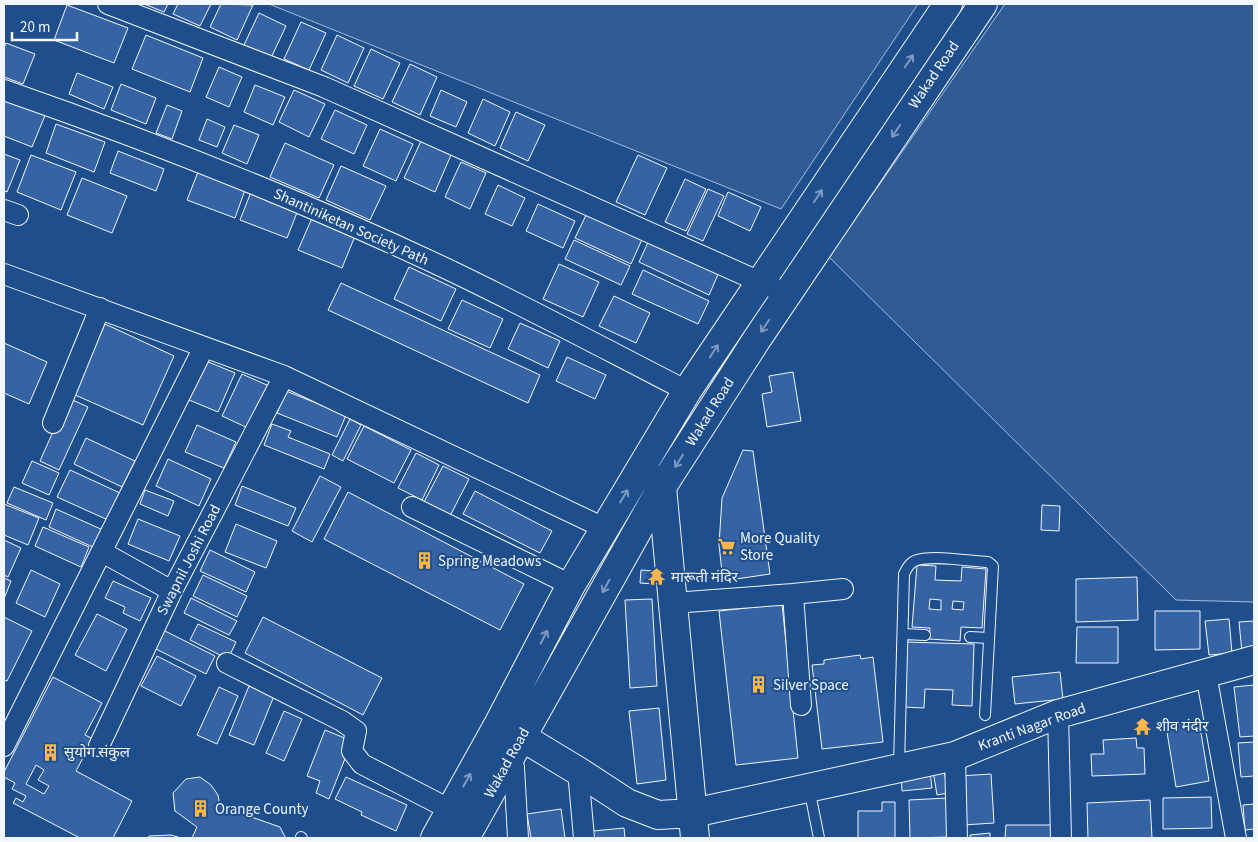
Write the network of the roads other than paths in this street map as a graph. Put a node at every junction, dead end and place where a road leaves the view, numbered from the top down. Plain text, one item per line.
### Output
1 (108, 4) edge
2 (948, 4) edge
3 (982, 4) edge
4 (4, 90) edge
5 (6, 279) edge
6 (760, 282) junction
7 (786, 294) junction
8 (100, 308) junction
9 (204, 347) junction
10 (284, 376) junction
11 (687, 391) junction
12 (53, 423) dead end
13 (641, 469) junction
14 (662, 487) junction
15 (412, 507) dead end
16 (604, 528) junction
17 (102, 552) junction
18 (571, 585) junction
19 (843, 588) dead end
20 (172, 591) junction
21 (793, 594) junction
22 (673, 603) junction
23 (902, 634) junction
24 (925, 635) dead end
25 (970, 637) dead end
26 (989, 638) junction
27 (1254, 660) edge
28 (227, 663) dead end
29 (1206, 674) junction
30 (801, 705) dead end
31 (1058, 714) junction
32 (984, 715) dead end
33 (510, 738) junction
34 (4, 746) edge
35 (99, 746) dead end
36 (954, 756) junction
37 (899, 768) junction
38 (578, 771) junction
39 (808, 787) junction
40 (451, 810) junction
41 (694, 826) edge
42 (435, 838) edge
43 (465, 838) edge
44 (518, 838) edge
45 (584, 838) edge
46 (819, 838) edge
47 (957, 838) edge
48 (1061, 838) edge
49 (1236, 838) edge

1 - 6 street
6 -> 2 main road, Wakad Road
3 -> 7 main road, Wakad Road
4 - 11 street, Shantiniketan Society Path
5 - 8 street
6 - 7 street
11 -> 6 main road, Wakad Road
7 -> 14 main road, Wakad Road
8 - 9 street
8 - 12 street
9 - 10 street
9 - 17 street
10 - 16 street
10 - 20 street, Swapnil Joshi Road
11 - 13 main road, Wakad Road
13 - 14 main road
16 -> 13 main road, Wakad Road
14 - 22 main road
14 -> 33 main road, Wakad Road
15 - 18 street
16 - 18 main road, Wakad Road
17 - 20 street
17 - 34 street
33 -> 18 main road, Wakad Road
19 - 21 street
20 - 35 street, Swapnil Joshi Road
21 - 22 street
21 - 30 street
22 - 41 main road
23 - 24 lane
23 - 26 lane
23 - 37 lane
25 - 26 lane
26 - 32 lane
27 - 29 main road, Kranti Nagar Road
28 - 40 street
29 - 31 main road, Kranti Nagar Road
29 - 49 street
31 - 36 main road, Kranti Nagar Road
31 - 48 street
33 - 38 main road, Kranti Nagar Road
40 -> 33 main road, Wakad Road
33 - 43 main road, Wakad Road
33 - 44 street
36 - 37 main road, Kranti Nagar Road
36 - 47 street
37 - 39 main road, Kranti Nagar Road
38 - 41 main road, Kranti Nagar Road
38 - 45 street
39 - 41 main road, Kranti Nagar Road
39 - 46 lane
40 - 42 main road, Wakad Road

